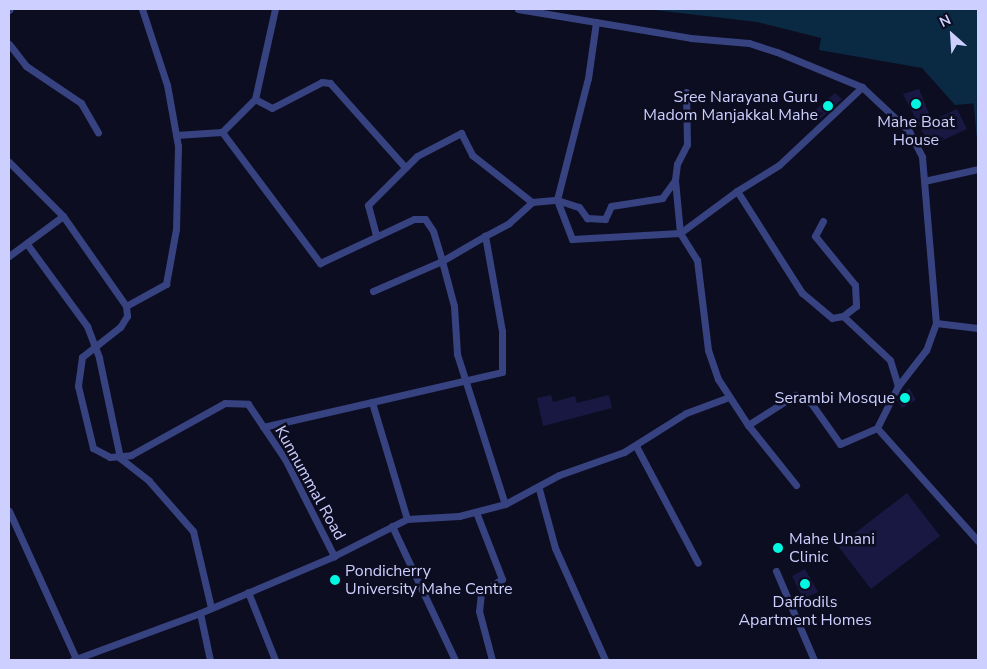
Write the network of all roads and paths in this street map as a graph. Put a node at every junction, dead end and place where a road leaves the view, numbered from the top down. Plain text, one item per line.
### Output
1 (142, 9) edge
2 (276, 9) edge
3 (518, 9) edge
4 (596, 22) junction
5 (9, 44) edge
6 (862, 87) junction
7 (686, 92) dead end
8 (255, 99) junction
9 (98, 132) dead end
10 (222, 132) junction
11 (176, 135) junction
12 (9, 162) edge
13 (404, 166) junction
14 (978, 169) edge
15 (675, 180) junction
16 (924, 181) junction
17 (737, 191) junction
18 (557, 200) junction
19 (532, 202) junction
20 (63, 216) junction
21 (823, 221) dead end
22 (680, 233) junction
23 (376, 236) junction
24 (485, 236) junction
25 (27, 244) junction
26 (9, 256) edge
27 (442, 261) junction
28 (372, 291) dead end
29 (126, 306) junction
30 (842, 316) junction
31 (936, 323) junction
32 (978, 328) edge
33 (94, 347) junction
34 (464, 382) junction
35 (898, 386) junction
36 (729, 397) junction
37 (372, 402) junction
38 (748, 425) junction
39 (263, 427) junction
40 (877, 428) junction
41 (636, 446) junction
42 (120, 458) junction
43 (796, 485) dead end
44 (539, 489) junction
45 (505, 504) junction
46 (9, 512) edge
47 (476, 512) junction
48 (407, 519) junction
49 (392, 526) junction
50 (978, 541) edge
51 (334, 556) junction
52 (698, 563) dead end
53 (776, 571) dead end
54 (248, 592) junction
55 (211, 608) junction
56 (200, 613) junction
57 (74, 660) edge
58 (210, 660) edge
59 (275, 660) edge
60 (455, 660) edge
61 (492, 660) edge
62 (605, 660) edge
63 (814, 660) edge

1 - 11 street
2 - 8 street
3 - 4 street
4 - 6 street
4 - 18 street
5 - 9 street
6 - 16 street
6 - 17 street
7 - 15 street
8 - 10 street
8 - 13 street
10 - 11 street
10 - 23 street
11 - 29 street
12 - 20 street
13 - 19 street
13 - 23 street
14 - 16 street
15 - 18 street
15 - 22 street
16 - 31 street
17 - 22 street
17 - 30 street
18 - 19 street
18 - 22 street
19 - 24 street
20 - 25 street
20 - 29 street
21 - 30 street
22 - 36 street
23 - 27 street
24 - 27 street
24 - 34 street
25 - 26 street
25 - 33 street
27 - 28 street
27 - 34 street
29 - 33 street
30 - 35 street
31 - 32 street
31 - 35 street
33 - 42 street
33 - 42 street
34 - 37 street
34 - 45 street
35 - 40 street
36 - 38 street
36 - 41 street
37 - 39 street
37 - 48 street
38 - 40 street
38 - 43 street
39 - 42 street, Kunnummal Road
39 - 51 street, Kunnummal Road
40 - 50 street
41 - 44 street
41 - 52 street
42 - 55 street
44 - 45 street
44 - 62 street
45 - 47 street
46 - 57 street
47 - 48 street
47 - 61 street
48 - 49 street
49 - 51 street
49 - 60 street
51 - 54 street
53 - 63 street
54 - 55 street
54 - 59 street
55 - 56 street
56 - 57 street
56 - 58 street

